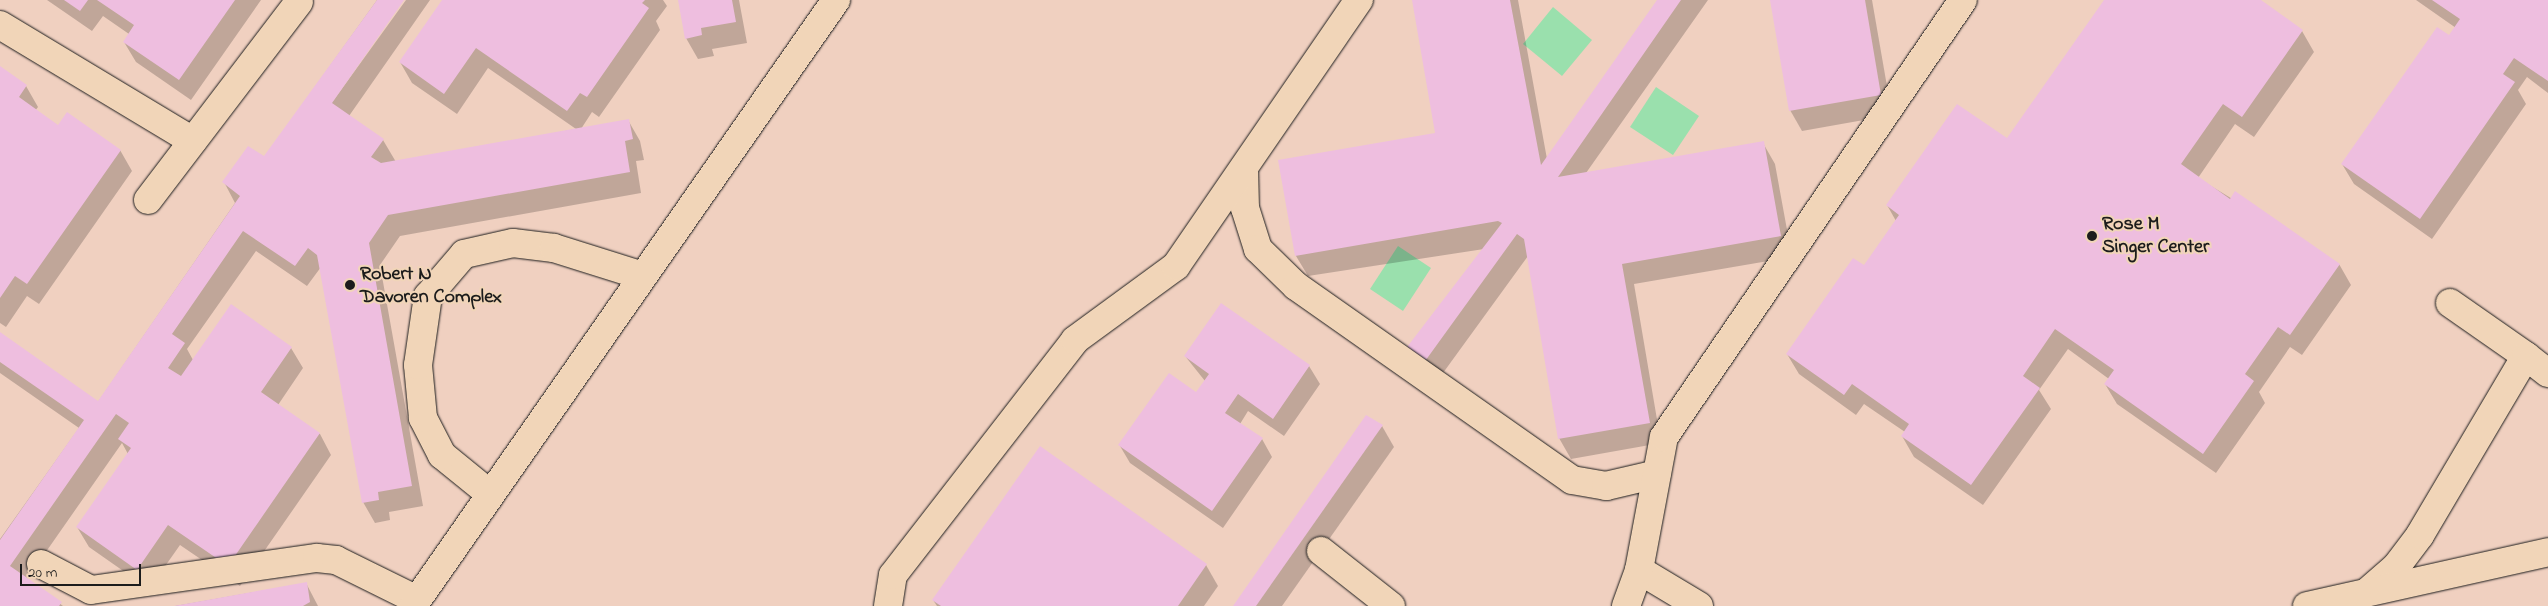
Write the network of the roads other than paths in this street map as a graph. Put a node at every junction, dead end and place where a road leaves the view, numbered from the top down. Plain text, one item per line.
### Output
1 (836, 0) edge
2 (1359, 0) edge
3 (1963, 0) edge
4 (298, 2) dead end
5 (0, 25) edge
6 (193, 141) junction
7 (1244, 168) junction
8 (148, 200) dead end
9 (643, 276) junction
10 (2450, 302) dead end
11 (2526, 356) junction
12 (2548, 373) edge
13 (1657, 474) junction
14 (490, 494) junction
15 (1320, 551) dead end
16 (2548, 552) edge
17 (42, 564) dead end
18 (1639, 570) junction
19 (2367, 592) junction
20 (415, 603) edge
21 (888, 606) edge
22 (1391, 606) edge
23 (1626, 606) edge
24 (1699, 606) edge
25 (2306, 606) edge

1 - 9 lane
2 - 7 lane
3 - 13 lane
4 - 6 lane
5 - 6 lane
6 - 8 lane
7 - 13 lane
7 - 21 lane
9 - 14 lane
9 - 14 lane
10 - 11 lane
11 - 12 lane
11 - 19 lane
13 - 18 lane
14 - 20 lane
15 - 22 lane
16 - 19 lane
17 - 20 lane
18 - 23 lane
18 - 24 lane
19 - 25 lane

